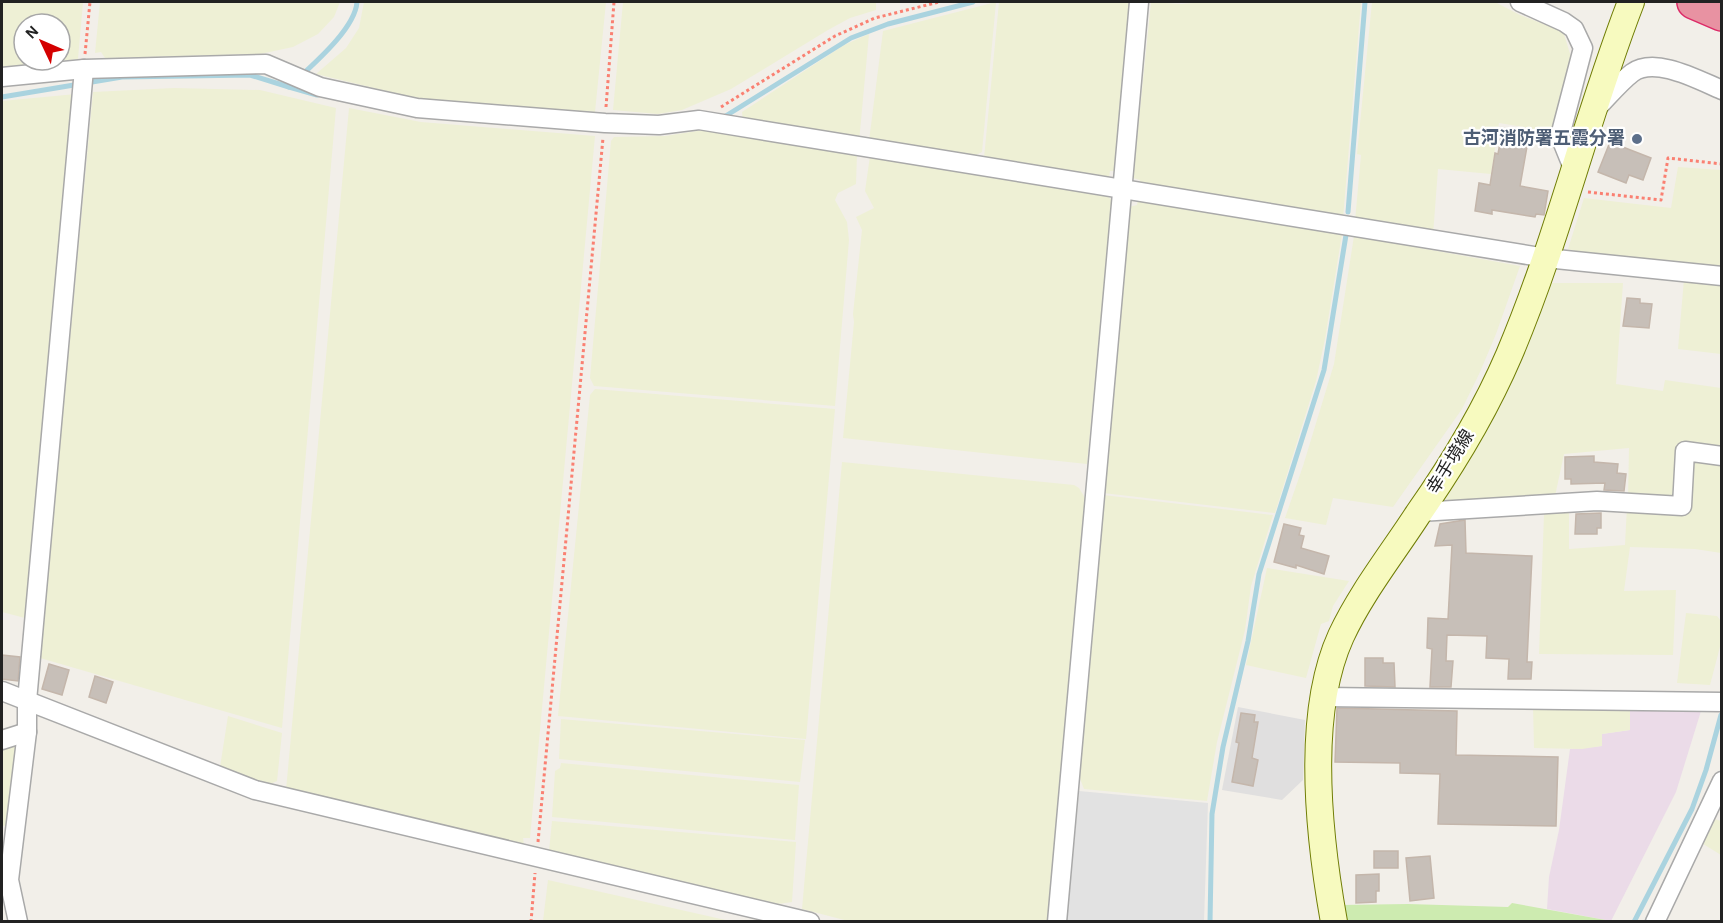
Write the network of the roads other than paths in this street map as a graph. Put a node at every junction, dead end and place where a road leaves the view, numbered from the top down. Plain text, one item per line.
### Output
1 (1139, 2) edge
2 (1520, 2) edge
3 (1630, 2) edge
4 (1694, 2) edge
5 (1722, 14) edge
6 (84, 70) junction
7 (2, 78) edge
8 (1722, 90) edge
9 (1592, 113) junction
10 (1572, 182) junction
11 (1123, 190) junction
12 (1546, 258) junction
13 (1722, 276) edge
14 (1722, 456) edge
15 (1420, 512) junction
16 (2, 691) edge
17 (1324, 697) junction
18 (27, 701) junction
19 (1722, 702) edge
20 (27, 732) junction
21 (2, 740) edge
22 (1722, 781) edge
23 (18, 921) edge
24 (810, 921) edge
25 (1056, 921) edge
26 (1334, 921) edge
27 (1655, 921) edge

1 - 11 street
2 - 10 street
3 - 9 main road, 幸手境線
4 - 5 highway
6 - 7 street
6 - 11 street
6 - 18 street
8 - 9 street
9 - 10 main road, 幸手境線
10 - 12 main road, 幸手境線
11 - 12 street
11 - 25 street
12 - 13 street
12 - 15 main road, 幸手境線
14 - 15 street
15 - 17 main road, 幸手境線
16 - 18 street
17 - 19 street
17 - 26 main road, 幸手境線
18 - 20 street
18 - 24 street
20 - 21 street
20 - 23 street
22 - 27 street

